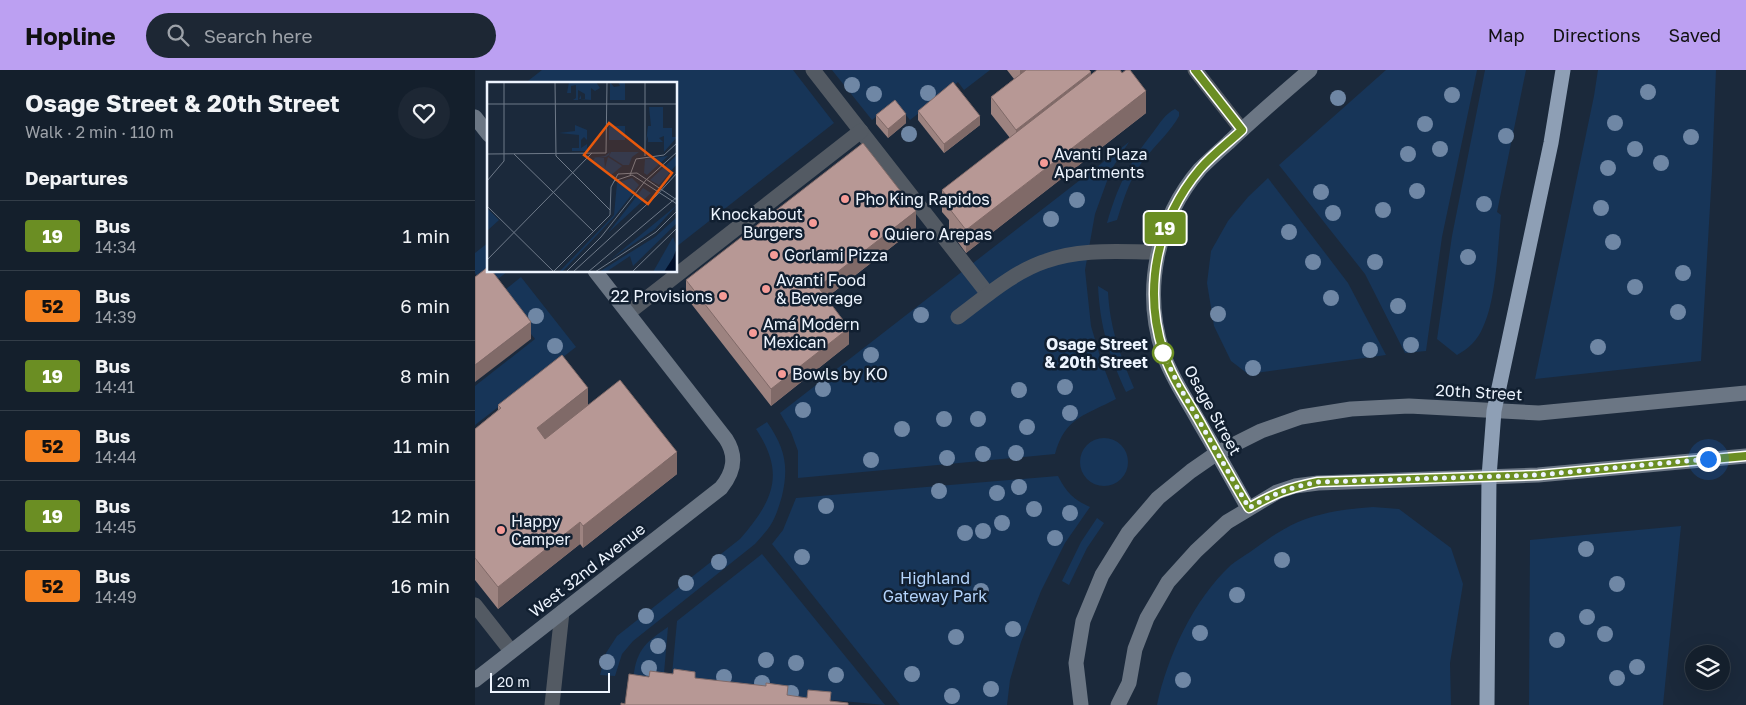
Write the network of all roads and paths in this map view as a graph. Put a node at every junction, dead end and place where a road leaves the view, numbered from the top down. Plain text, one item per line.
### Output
1 (813, 70) edge
2 (1195, 70) edge
3 (1310, 70) edge
4 (1563, 70) edge
5 (475, 117) edge
6 (1242, 130) junction
7 (861, 131) junction
8 (487, 132) edge
9 (1157, 252) junction
10 (596, 272) edge
11 (988, 294) junction
12 (628, 313) junction
13 (958, 317) dead end
14 (1746, 393) edge
15 (1494, 411) junction
16 (1217, 453) junction
17 (1746, 456) edge
18 (1489, 477) junction
19 (1249, 508) junction
20 (475, 605) edge
21 (562, 612) junction
22 (511, 651) junction
23 (475, 680) edge
24 (551, 705) edge
25 (1081, 705) edge
26 (1118, 705) edge
27 (1487, 705) edge

1 - 7 street
2 - 6 street
3 - 6 main road
4 - 15 highway
5 - 8 main road
6 - 9 main road, Osage Street
7 - 11 street
7 - 12 street
9 - 11 street
9 - 16 main road, Osage Street
10 - 12 main road
11 - 13 street
12 - 21 main road, West 32nd Avenue
14 - 15 main road, 20th Street
15 - 16 main road, 20th Street
15 - 18 highway
16 - 19 main road, Osage Street
16 - 25 main road, 20th Street
17 - 18 main road
18 - 19 main road
18 - 27 highway
19 - 26 main road
20 - 22 street
21 - 22 main road, West 32nd Avenue
21 - 24 street
22 - 23 main road, West 32nd Avenue

